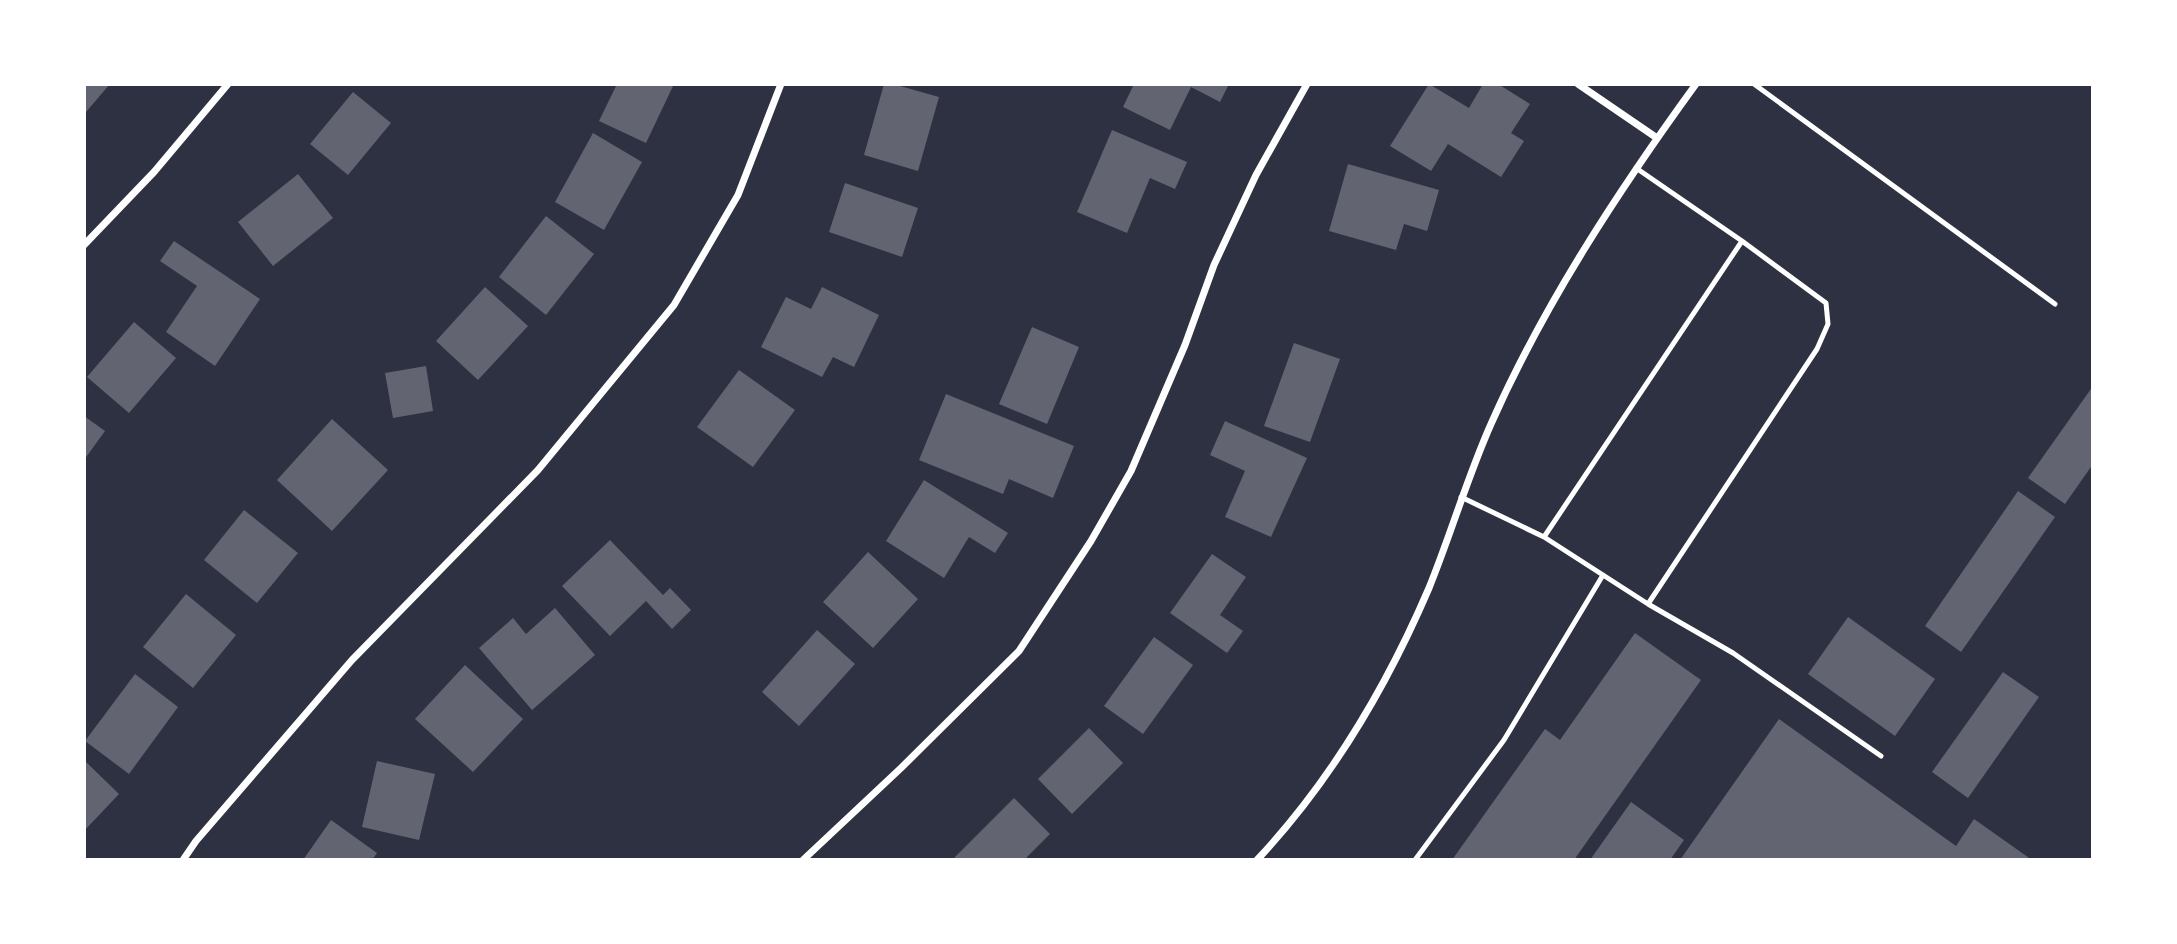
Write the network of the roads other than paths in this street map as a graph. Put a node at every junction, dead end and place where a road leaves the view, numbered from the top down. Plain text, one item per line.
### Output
1 (228, 84) edge
2 (781, 84) edge
3 (1307, 84) edge
4 (1578, 84) edge
5 (1696, 84) edge
6 (1754, 84) edge
7 (1657, 138) junction
8 (1636, 168) junction
9 (1742, 241) junction
10 (84, 245) edge
11 (2055, 304) dead end
12 (1461, 497) junction
13 (1544, 537) junction
14 (1603, 575) junction
15 (1648, 604) junction
16 (1881, 756) dead end
17 (183, 860) edge
18 (803, 860) edge
19 (1256, 860) edge
20 (1415, 860) edge

1 - 10 street
2 - 17 street
3 - 18 street
4 - 7 street
5 - 7 street
6 - 11 lane
7 - 8 street
8 - 9 lane
8 - 12 street
9 - 13 lane
9 - 15 lane
12 - 13 lane
12 - 19 street
13 - 14 lane
14 - 15 lane
14 - 20 lane
15 - 16 lane

